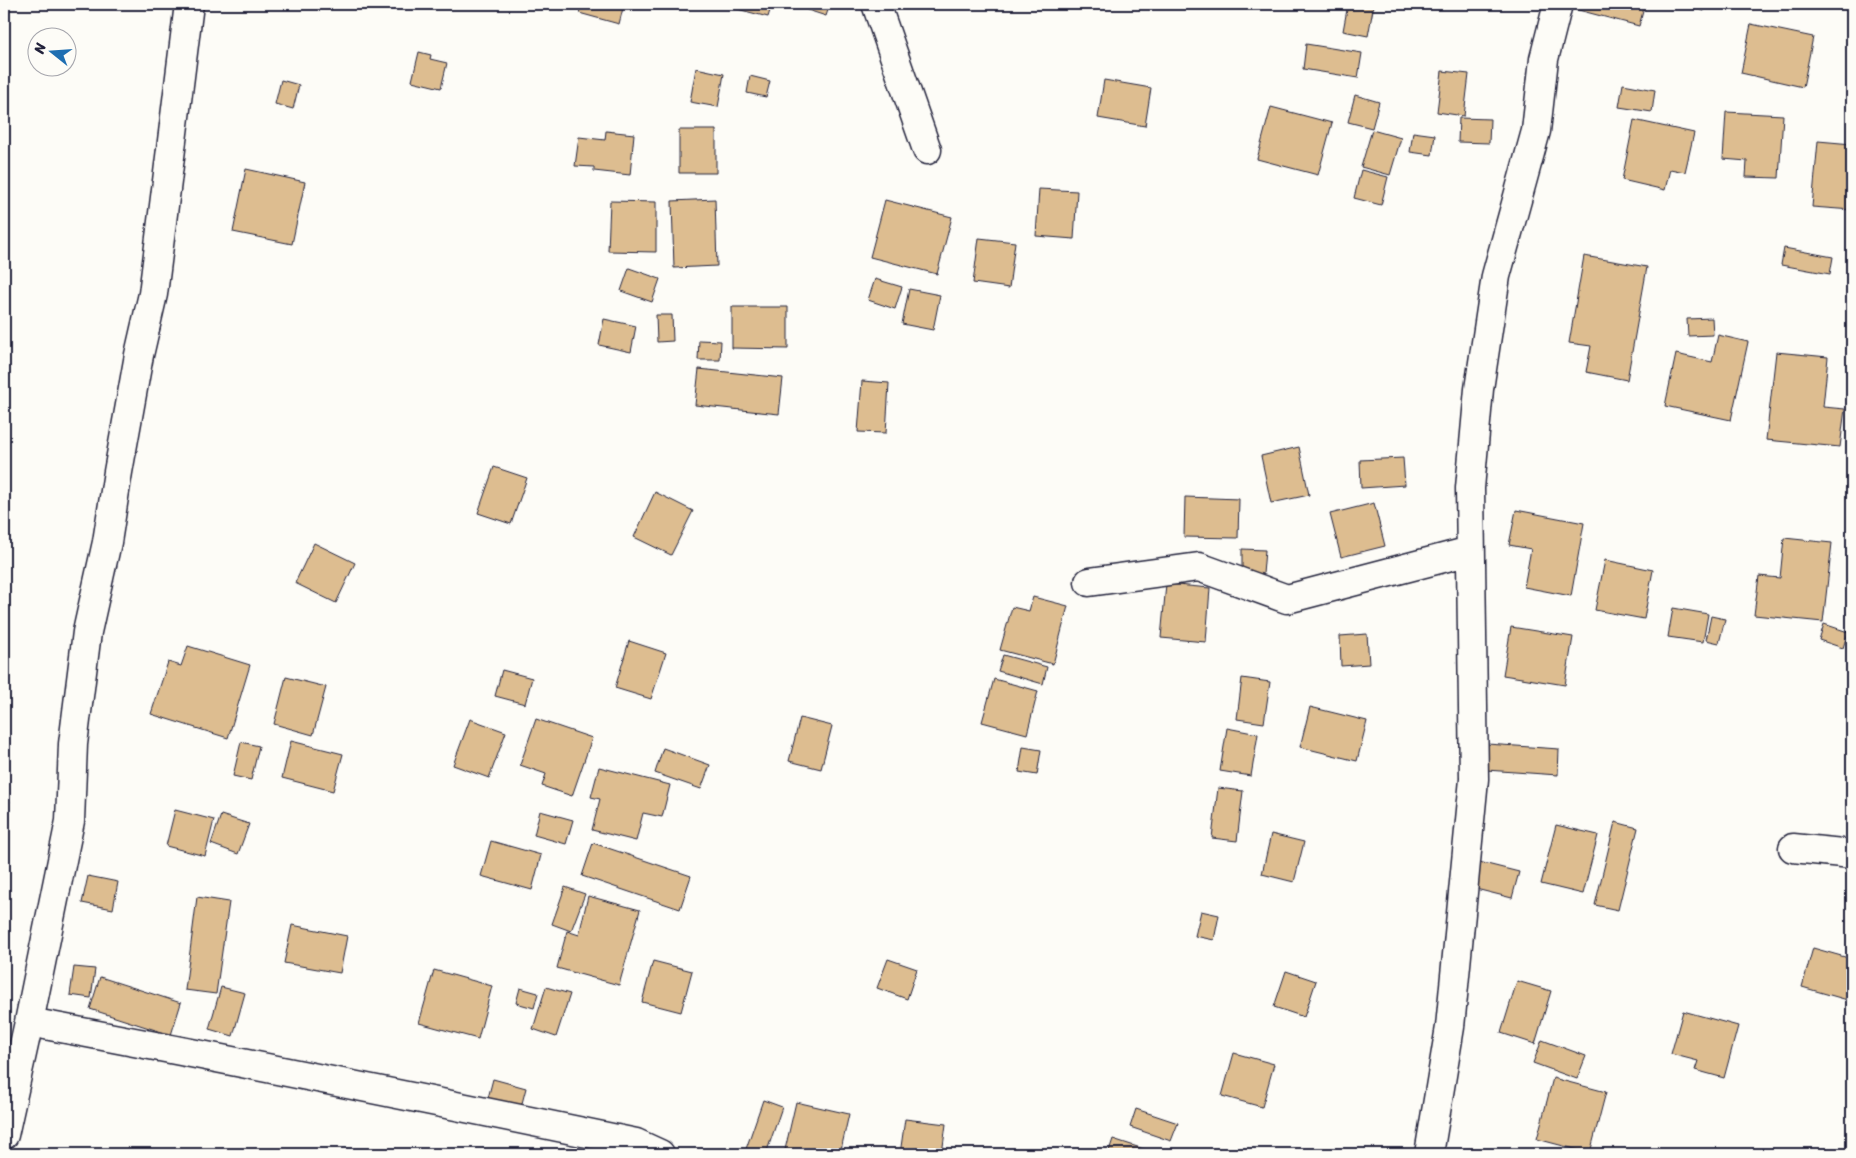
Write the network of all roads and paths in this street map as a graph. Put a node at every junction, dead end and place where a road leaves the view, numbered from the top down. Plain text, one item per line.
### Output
1 (189, 4) edge
2 (876, 4) edge
3 (1558, 4) edge
4 (927, 150) dead end
5 (1470, 551) junction
6 (1089, 582) dead end
7 (1793, 848) dead end
8 (1852, 854) edge
9 (29, 1022) junction
10 (4, 1135) edge
11 (660, 1154) edge
12 (1430, 1154) edge

1 - 9 street
2 - 4 street
3 - 5 street
5 - 6 street
5 - 12 street
7 - 8 street
9 - 10 street
9 - 11 street

